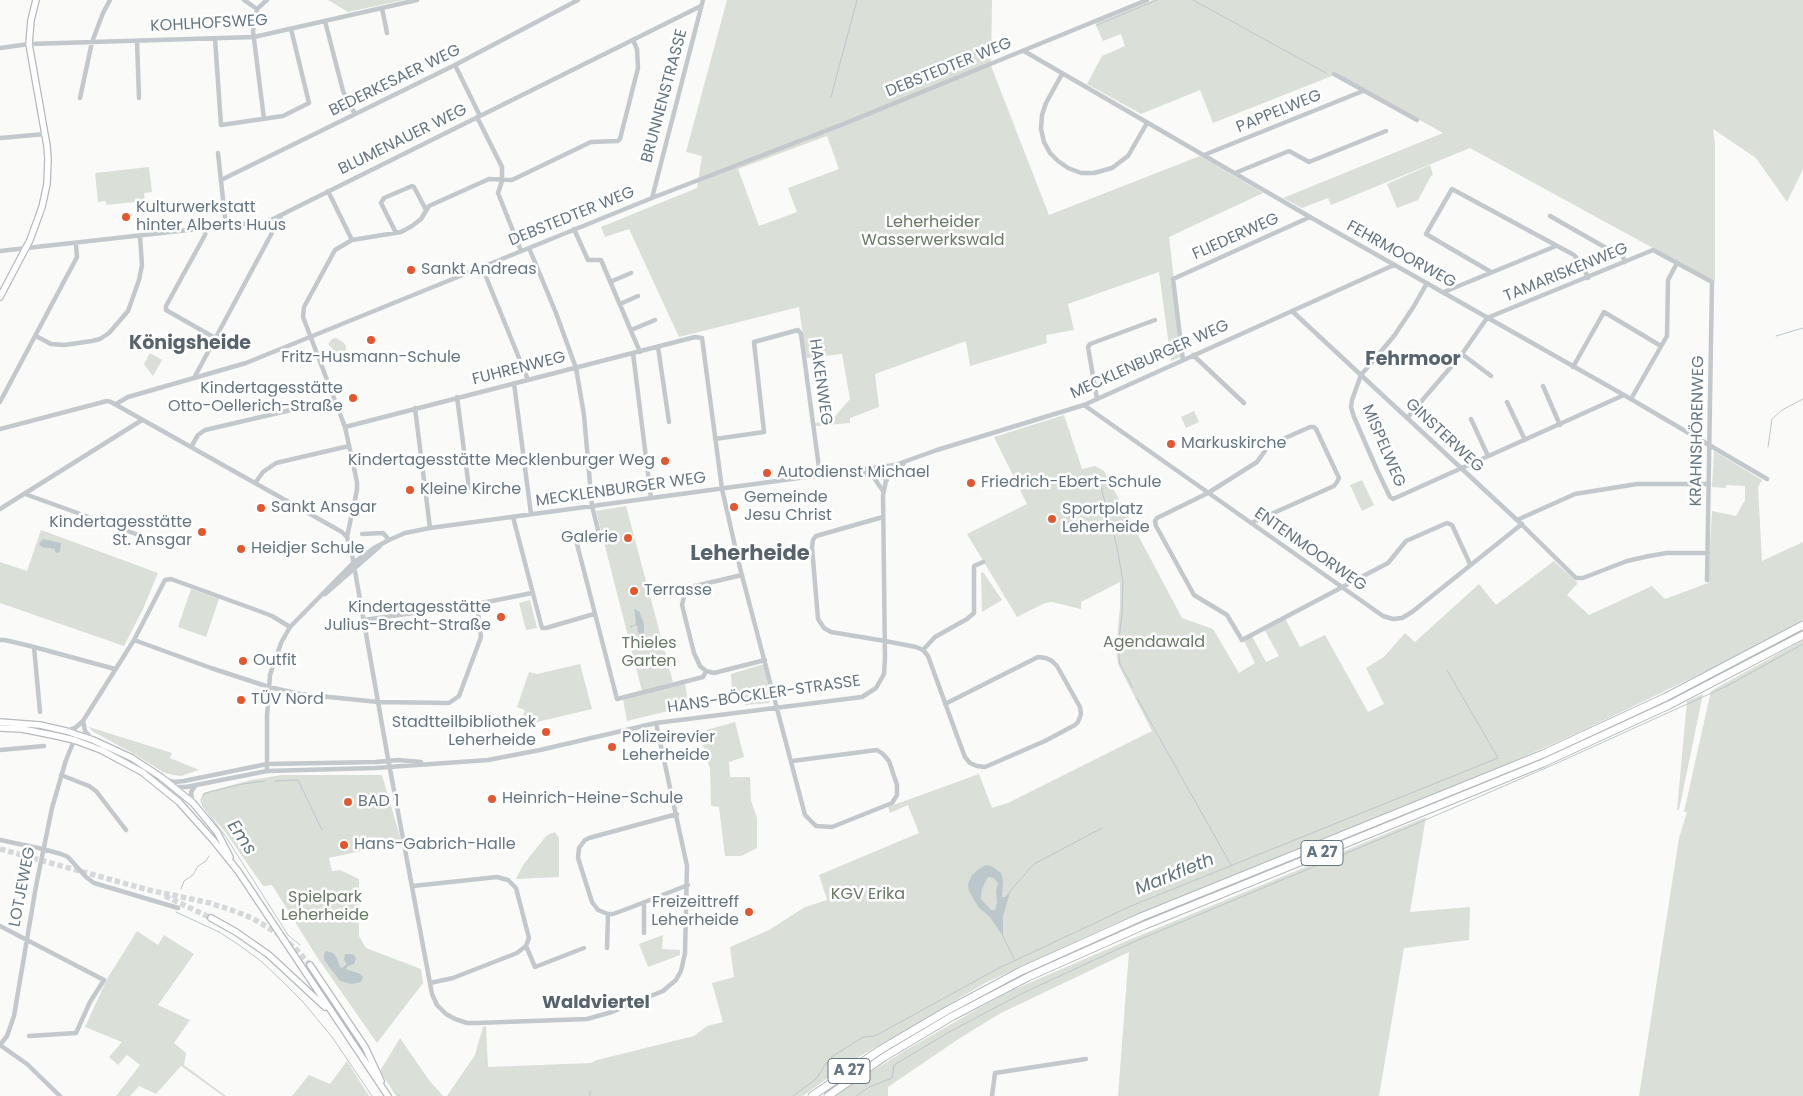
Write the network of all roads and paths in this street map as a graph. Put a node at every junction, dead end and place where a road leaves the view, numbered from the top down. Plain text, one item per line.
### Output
1 (36, 0) edge
2 (110, 0) edge
3 (244, 0) edge
4 (267, 0) edge
5 (417, 0) edge
6 (578, 0) edge
7 (703, 0) edge
8 (1147, 0) edge
9 (701, 6) junction
10 (382, 8) junction
11 (257, 9) junction
12 (326, 21) junction
13 (291, 29) junction
14 (388, 33) dead end
15 (254, 37) junction
16 (214, 38) junction
17 (633, 40) junction
18 (137, 41) junction
19 (92, 42) junction
20 (29, 44) junction
21 (0, 48) edge
22 (1024, 51) junction
23 (455, 65) junction
24 (1062, 74) junction
25 (1334, 74) dead end
26 (1363, 91) junction
27 (80, 98) dead end
28 (139, 98) dead end
29 (355, 114) junction
30 (479, 117) junction
31 (264, 119) junction
32 (1417, 120) dead end
33 (1147, 123) junction
34 (1386, 132) dead end
35 (45, 134) junction
36 (0, 138) edge
37 (218, 154) dead end
38 (1204, 156) junction
39 (1235, 174) junction
40 (221, 180) junction
41 (502, 180) junction
42 (328, 192) junction
43 (652, 198) junction
44 (426, 210) junction
45 (281, 215) junction
46 (1550, 216) dead end
47 (1310, 217) junction
48 (226, 227) junction
49 (206, 229) junction
50 (574, 229) junction
51 (396, 233) junction
52 (140, 236) junction
53 (352, 240) junction
54 (76, 244) junction
55 (1556, 246) junction
56 (529, 248) junction
57 (26, 249) junction
58 (0, 251) edge
59 (521, 251) junction
60 (1625, 262) junction
61 (1677, 264) junction
62 (1394, 265) junction
63 (482, 267) junction
64 (1491, 272) junction
65 (631, 273) dead end
66 (1588, 278) junction
67 (610, 282) junction
68 (1427, 282) junction
69 (1444, 292) junction
70 (638, 296) dead end
71 (0, 297) edge
72 (620, 304) junction
73 (1292, 310) junction
74 (1487, 318) junction
75 (655, 320) dead end
76 (1155, 320) dead end
77 (631, 330) junction
78 (36, 336) junction
79 (309, 337) junction
80 (215, 338) junction
81 (1662, 346) junction
82 (658, 347) junction
83 (640, 352) junction
84 (633, 354) junction
85 (1462, 354) junction
86 (1193, 355) junction
87 (1183, 360) junction
88 (1573, 366) junction
89 (576, 368) junction
90 (1361, 375) junction
91 (1491, 376) dead end
92 (194, 378) junction
93 (528, 380) junction
94 (514, 383) junction
95 (1542, 386) dead end
96 (1624, 395) junction
97 (458, 397) junction
98 (1097, 399) junction
99 (334, 400) junction
100 (1631, 400) junction
101 (0, 402) edge
102 (1244, 402) dead end
103 (1507, 402) dead end
104 (116, 404) junction
105 (1084, 405) junction
106 (415, 408) junction
107 (1407, 418) junction
108 (1471, 419) dead end
109 (142, 420) junction
110 (668, 422) dead end
111 (1560, 425) junction
112 (345, 427) junction
113 (0, 429) edge
114 (715, 439) junction
115 (1524, 440) junction
116 (349, 446) junction
117 (1710, 446) junction
118 (191, 448) junction
119 (1488, 456) junction
120 (910, 459) junction
121 (895, 466) junction
122 (1461, 468) junction
123 (870, 469) junction
124 (858, 470) junction
125 (820, 475) junction
126 (887, 480) junction
127 (1767, 480) dead end
128 (255, 483) junction
129 (1710, 484) junction
130 (469, 488) dead end
131 (722, 489) junction
132 (883, 492) junction
133 (1208, 493) junction
134 (25, 494) junction
135 (651, 498) junction
136 (592, 506) junction
137 (0, 509) edge
138 (530, 514) junction
139 (513, 517) junction
140 (883, 517) junction
141 (1517, 520) junction
142 (1251, 523) junction
143 (1522, 524) junction
144 (430, 528) junction
145 (362, 534) dead end
146 (347, 537) junction
147 (387, 541) junction
148 (169, 546) dead end
149 (1708, 553) junction
150 (983, 562) dead end
151 (1470, 564) junction
152 (354, 566) junction
153 (742, 575) junction
154 (1707, 580) dead end
155 (1342, 587) junction
156 (532, 593) junction
157 (477, 604) junction
158 (594, 614) junction
159 (364, 620) junction
160 (1803, 625) edge
161 (290, 627) junction
162 (1803, 635) edge
163 (0, 640) edge
164 (134, 640) junction
165 (885, 641) junction
166 (34, 647) junction
167 (923, 650) junction
168 (765, 660) junction
169 (115, 669) junction
170 (706, 671) junction
171 (269, 687) junction
172 (378, 702) junction
173 (945, 704) junction
174 (778, 708) junction
175 (40, 712) dead end
176 (83, 721) junction
177 (0, 722) edge
178 (656, 723) junction
179 (0, 728) edge
180 (66, 731) junction
181 (76, 737) junction
182 (93, 740) junction
183 (44, 746) dead end
184 (0, 750) edge
185 (388, 761) junction
186 (792, 761) junction
187 (430, 763) junction
188 (267, 764) junction
189 (390, 767) junction
190 (267, 770) junction
191 (61, 775) junction
192 (161, 777) junction
193 (179, 782) junction
194 (157, 783) junction
195 (196, 785) junction
196 (174, 787) junction
197 (172, 796) junction
198 (193, 803) junction
199 (677, 814) junction
200 (126, 830) dead end
201 (0, 840) edge
202 (44, 848) junction
203 (238, 871) junction
204 (688, 885) junction
205 (413, 886) junction
206 (644, 903) junction
207 (178, 908) dead end
208 (608, 914) junction
209 (211, 918) tunnel mouth
210 (0, 926) edge
211 (644, 933) dead end
212 (26, 940) junction
213 (526, 946) junction
214 (584, 948) dead end
215 (607, 948) dead end
216 (310, 965) tunnel mouth
217 (430, 983) junction
218 (336, 1020) junction
219 (29, 1036) dead end
220 (0, 1045) edge
221 (1086, 1059) dead end
222 (60, 1096) edge
223 (388, 1096) edge
224 (812, 1096) edge
225 (828, 1096) edge
226 (992, 1096) edge

1 - 20 main road
2 - 19 street
3 - 11 street
4 - 11 street
5 - 10 street, KOHLHOFSWEG
6 - 23 street, BEDERKESAER WEG
7 - 9 street, BRUNNENSTRASSE
8 - 22 street, DEBSTEDTER WEG
9 - 17 street, BLUMENAUER WEG
9 - 43 street, BRUNNENSTRASSE
10 - 12 street, KOHLHOFSWEG
10 - 14 street
11 - 15 street
12 - 13 street, KOHLHOFSWEG
12 - 29 street
13 - 15 street, KOHLHOFSWEG
13 - 31 street
15 - 16 street, KOHLHOFSWEG
15 - 31 street
16 - 18 street, KOHLHOFSWEG
16 - 31 street
17 - 30 street, BLUMENAUER WEG
17 - 41 street
18 - 19 street, KOHLHOFSWEG
18 - 28 street
19 - 20 street, KOHLHOFSWEG
19 - 27 street
20 - 21 street, KOHLHOFSWEG
20 - 35 main road
22 - 24 street, FEHRMOORWEG
22 - 43 street, DEBSTEDTER WEG
23 - 29 street, BEDERKESAER WEG
23 - 30 street
24 - 33 street, FEHRMOORWEG
24 - 33 street
25 - 26 street
26 - 32 street
26 - 38 street, PAPPELWEG
29 - 40 street, BEDERKESAER WEG
30 - 41 street
30 - 42 street, BLUMENAUER WEG
33 - 38 street, FEHRMOORWEG
34 - 39 street
35 - 36 street
35 - 57 main road
37 - 40 street
38 - 39 street, FEHRMOORWEG
39 - 47 street, FEHRMOORWEG
40 - 48 street
41 - 44 street
41 - 59 street
42 - 45 street, BLUMENAUER WEG
42 - 53 street
43 - 50 street, DEBSTEDTER WEG
44 - 51 street
44 - 51 street
45 - 48 street, BLUMENAUER WEG
45 - 80 street
46 - 60 street
47 - 62 street, FEHRMOORWEG
47 - 87 street, FLIEDERWEG
48 - 49 street, BLUMENAUER WEG
49 - 52 street, BLUMENAUER WEG
49 - 80 street
50 - 56 street, DEBSTEDTER WEG
50 - 67 street
51 - 53 street
52 - 54 street, BLUMENAUER WEG
52 - 78 street
53 - 79 street
54 - 57 street, BLUMENAUER WEG
54 - 78 street
55 - 64 street
55 - 64 street
55 - 66 street
56 - 59 street, DEBSTEDTER WEG
56 - 89 street
57 - 58 street, BLUMENAUER WEG
57 - 71 main road
59 - 63 street, DEBSTEDTER WEG
60 - 61 street, TAMARISKENWEG
60 - 66 street, TAMARISKENWEG
61 - 81 street
61 - 117 street, KRAHNSHÖRENWEG
62 - 68 street, FEHRMOORWEG
62 - 73 street, MECKLENBURGER WEG
63 - 79 street, DEBSTEDTER WEG
63 - 93 street
64 - 69 street
65 - 67 street
66 - 74 street, TAMARISKENWEG
67 - 72 street
68 - 69 street, FEHRMOORWEG
68 - 90 street
69 - 74 street, FEHRMOORWEG
70 - 72 street
72 - 77 street
73 - 86 street, MECKLENBURGER WEG
73 - 90 street, GINSTERWEG
74 - 85 street
74 - 88 street, FEHRMOORWEG
75 - 77 street
76 - 98 street
77 - 83 street
78 - 101 street
79 - 92 street, DEBSTEDTER WEG
79 - 99 street
80 - 92 street
81 - 88 street
81 - 100 street
82 - 83 street, FUHRENWEG
82 - 110 street
82 - 114 street, FUHRENWEG
83 - 84 street, FUHRENWEG
84 - 89 street, FUHRENWEG
84 - 135 street
85 - 91 street
85 - 107 street
86 - 87 street, MECKLENBURGER WEG
86 - 102 street
87 - 98 street, MECKLENBURGER WEG
88 - 96 street, FEHRMOORWEG
89 - 93 street, FUHRENWEG
89 - 136 street
90 - 107 street, GINSTERWEG
90 - 122 street, MISPELWEG
92 - 104 street, DEBSTEDTER WEG
93 - 94 street, FUHRENWEG
94 - 97 street, FUHRENWEG
94 - 138 street
95 - 111 street
96 - 100 street, FEHRMOORWEG
96 - 111 street
97 - 106 street, FUHRENWEG
97 - 130 street
98 - 105 street, MECKLENBURGER WEG
99 - 112 street
99 - 118 street
100 - 117 street, FEHRMOORWEG
103 - 115 street
104 - 109 street
104 - 113 street, DEBSTEDTER WEG
105 - 120 street, MECKLENBURGER WEG
105 - 133 street, ENTENMOORWEG
106 - 112 street, FUHRENWEG
106 - 144 street
107 - 122 street, GINSTERWEG
108 - 119 street
109 - 118 street
109 - 134 street
111 - 115 street
112 - 116 street
114 - 125 street, HAKENWEG
114 - 131 street
115 - 119 street
116 - 128 street
116 - 146 street
117 - 127 street, FEHRMOORWEG
117 - 129 street, KRAHNSHÖRENWEG
118 - 128 street
119 - 122 street
120 - 121 street, MECKLENBURGER WEG
120 - 126 street, MECKLENBURGER WEG
121 - 123 street, MECKLENBURGER WEG
121 - 126 street, HANS-BÖCKLER-STRASSE
122 - 141 street, GINSTERWEG
123 - 124 street, MECKLENBURGER WEG
123 - 126 street
124 - 125 street, MECKLENBURGER WEG
124 - 126 street, MECKLENBURGER WEG
124 - 132 street
125 - 131 street, MECKLENBURGER WEG
126 - 132 street, HANS-BÖCKLER-STRASSE
128 - 146 street
129 - 141 street
129 - 149 street, KRAHNSHÖRENWEG
131 - 135 street, MECKLENBURGER WEG
131 - 153 street
132 - 140 street, HANS-BÖCKLER-STRASSE
133 - 142 street, ENTENMOORWEG
133 - 142 street
133 - 155 street
134 - 137 street
134 - 148 street
135 - 136 street, MECKLENBURGER WEG
136 - 138 street, MECKLENBURGER WEG
136 - 158 street
138 - 139 street, MECKLENBURGER WEG
139 - 144 street, MECKLENBURGER WEG
139 - 156 street
140 - 165 street, HANS-BÖCKLER-STRASSE
140 - 165 street
141 - 143 street, GINSTERWEG
142 - 155 street, ENTENMOORWEG
143 - 149 street, GINSTERWEG
143 - 151 street, ENTENMOORWEG
144 - 147 street, MECKLENBURGER WEG
145 - 147 street
146 - 152 street
147 - 152 street, MECKLENBURGER WEG
149 - 154 street, KRAHNSHÖRENWEG
150 - 167 street
151 - 155 street, ENTENMOORWEG
151 - 155 street
152 - 159 street
152 - 161 street, MECKLENBURGER WEG
153 - 168 street
153 - 170 street
156 - 157 street
156 - 158 street
157 - 159 street
157 - 172 street
158 - 170 street
159 - 172 street
160 - 224 highway, A 27
161 - 164 street
161 - 171 street, MECKLENBURGER WEG
162 - 225 highway, A 27
163 - 166 street
164 - 169 street
164 - 171 street
165 - 167 street
165 - 174 street, HANS-BÖCKLER-STRASSE
166 - 169 street
166 - 175 street
167 - 173 street
168 - 170 street
168 - 174 street
169 - 176 street
171 - 172 street
171 - 188 street, MECKLENBURGER WEG
172 - 185 street
173 - 173 street
174 - 178 street, HANS-BÖCKLER-STRASSE
174 - 186 street
176 - 180 street
176 - 182 street
177 - 180 main road
178 - 187 street, HANS-BÖCKLER-STRASSE
178 - 199 street
179 - 181 main road
180 - 181 main road
181 - 182 main road
181 - 191 street, LOTJEWEG
181 - 194 main road
182 - 192 main road
183 - 184 street
185 - 187 street, HANS-BÖCKLER-STRASSE
185 - 188 street, HANS-BÖCKLER-STRASSE
185 - 189 street
186 - 186 street
187 - 189 street, HANS-BÖCKLER-STRASSE
188 - 190 street, MECKLENBURGER WEG
188 - 193 street, HANS-BÖCKLER-STRASSE
189 - 190 street, HANS-BÖCKLER-STRASSE
189 - 205 street
190 - 195 street, HANS-BÖCKLER-STRASSE
191 - 200 street
191 - 202 street, LOTJEWEG
192 - 193 street, HANS-BÖCKLER-STRASSE
192 - 196 main road
193 - 196 street
194 - 196 main road
194 - 197 main road
195 - 196 street, HANS-BÖCKLER-STRASSE
195 - 198 street
196 - 197 main road
196 - 198 main road
197 - 203 main road
198 - 203 main road
199 - 204 street
199 - 208 street
201 - 202 street
202 - 207 street
202 - 212 street, LOTJEWEG
203 - 218 main road
204 - 206 street
204 - 217 street
205 - 213 street
205 - 217 street
206 - 208 street
206 - 211 street
208 - 215 street
209 - 218 main road
210 - 212 street
212 - 219 street
212 - 220 street, LOTJEWEG
213 - 214 street
213 - 217 street
216 - 223 main road
218 - 223 main road
220 - 222 street
221 - 226 street

